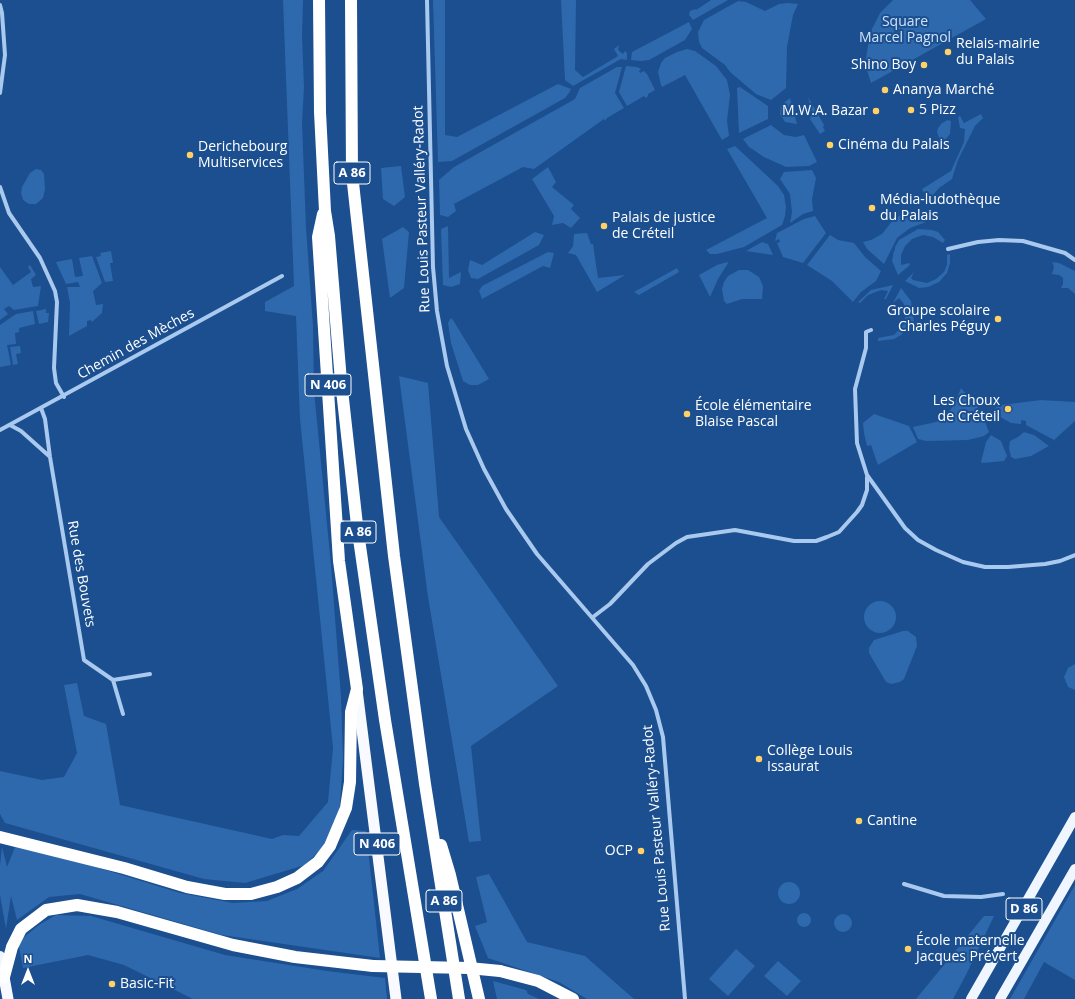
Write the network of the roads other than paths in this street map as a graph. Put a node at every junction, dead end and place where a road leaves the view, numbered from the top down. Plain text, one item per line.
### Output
1 (319, 0) edge
2 (351, 0) edge
3 (427, 0) edge
4 (0, 5) edge
5 (1, 14) edge
6 (0, 93) edge
7 (0, 187) edge
8 (325, 211) junction
9 (948, 249) dead end
10 (1075, 260) edge
11 (282, 276) dead end
12 (872, 330) dead end
13 (64, 397) junction
14 (41, 408) junction
15 (10, 425) junction
16 (0, 430) edge
17 (50, 457) junction
18 (867, 476) junction
19 (1075, 554) edge
20 (593, 617) junction
21 (150, 674) dead end
22 (113, 680) junction
23 (357, 690) junction
24 (122, 714) dead end
25 (429, 804) junction
26 (1075, 817) edge
27 (3, 838) edge
28 (1075, 869) edge
29 (904, 884) dead end
30 (1003, 894) dead end
31 (0, 956) edge
32 (4, 976) junction
33 (8, 999) edge
34 (396, 999) edge
35 (430, 999) edge
36 (459, 999) edge
37 (479, 999) edge
38 (574, 999) edge
39 (685, 999) edge
40 (971, 999) edge
41 (1000, 999) edge

1 - 8 highway, A 86
2 - 25 highway, A 86
3 - 20 street, Rue Louis Pasteur Valléry-Radot
4 - 5 street
5 - 6 street
7 - 13 street
8 - 23 highway, N 406
8 - 35 highway, A 86
9 - 10 street
11 - 13 street, Chemin des Mèches
12 - 18 street
13 - 14 street, Chemin des Mèches
14 - 15 street, Chemin des Mèches
14 - 17 street, Rue des Bouvets
15 - 16 street, Chemin des Mèches
15 - 17 street
17 - 22 street, Rue des Bouvets
18 - 19 street
18 - 20 street
20 - 39 street, Rue Louis Pasteur Valléry-Radot
21 - 22 street
22 - 24 street
23 - 27 highway
23 - 34 highway, N 406
25 - 36 highway, A 86
25 - 37 highway
26 - 40 main road, D 86
28 - 41 main road, D 86
29 - 30 street
31 - 32 main road
32 - 33 highway
32 - 38 highway, bridge

